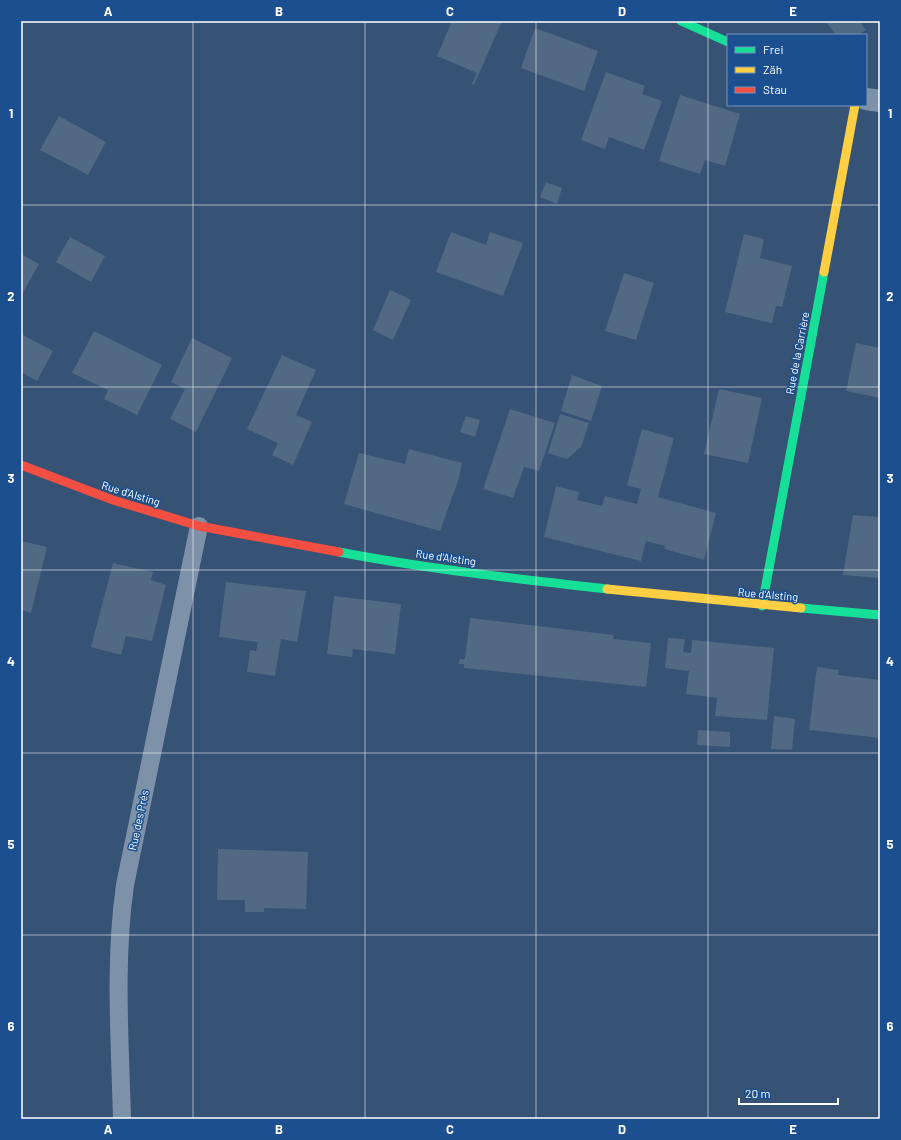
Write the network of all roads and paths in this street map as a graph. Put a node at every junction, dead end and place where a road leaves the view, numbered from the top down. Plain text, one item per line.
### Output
1 (681, 21) edge
2 (727, 42) edge
3 (867, 99) edge
4 (880, 101) edge
5 (855, 106) edge
6 (21, 465) edge
7 (199, 526) junction
8 (762, 606) junction
9 (880, 615) edge
10 (122, 1119) edge

1 - 2 main road
3 - 4 street
5 - 8 main road, Rue de la Carrière
6 - 7 main road, Rue d'Alsting
7 - 8 main road, Rue d'Alsting
7 - 10 lane, Rue des Prés
8 - 9 main road, Rue d'Alsting

